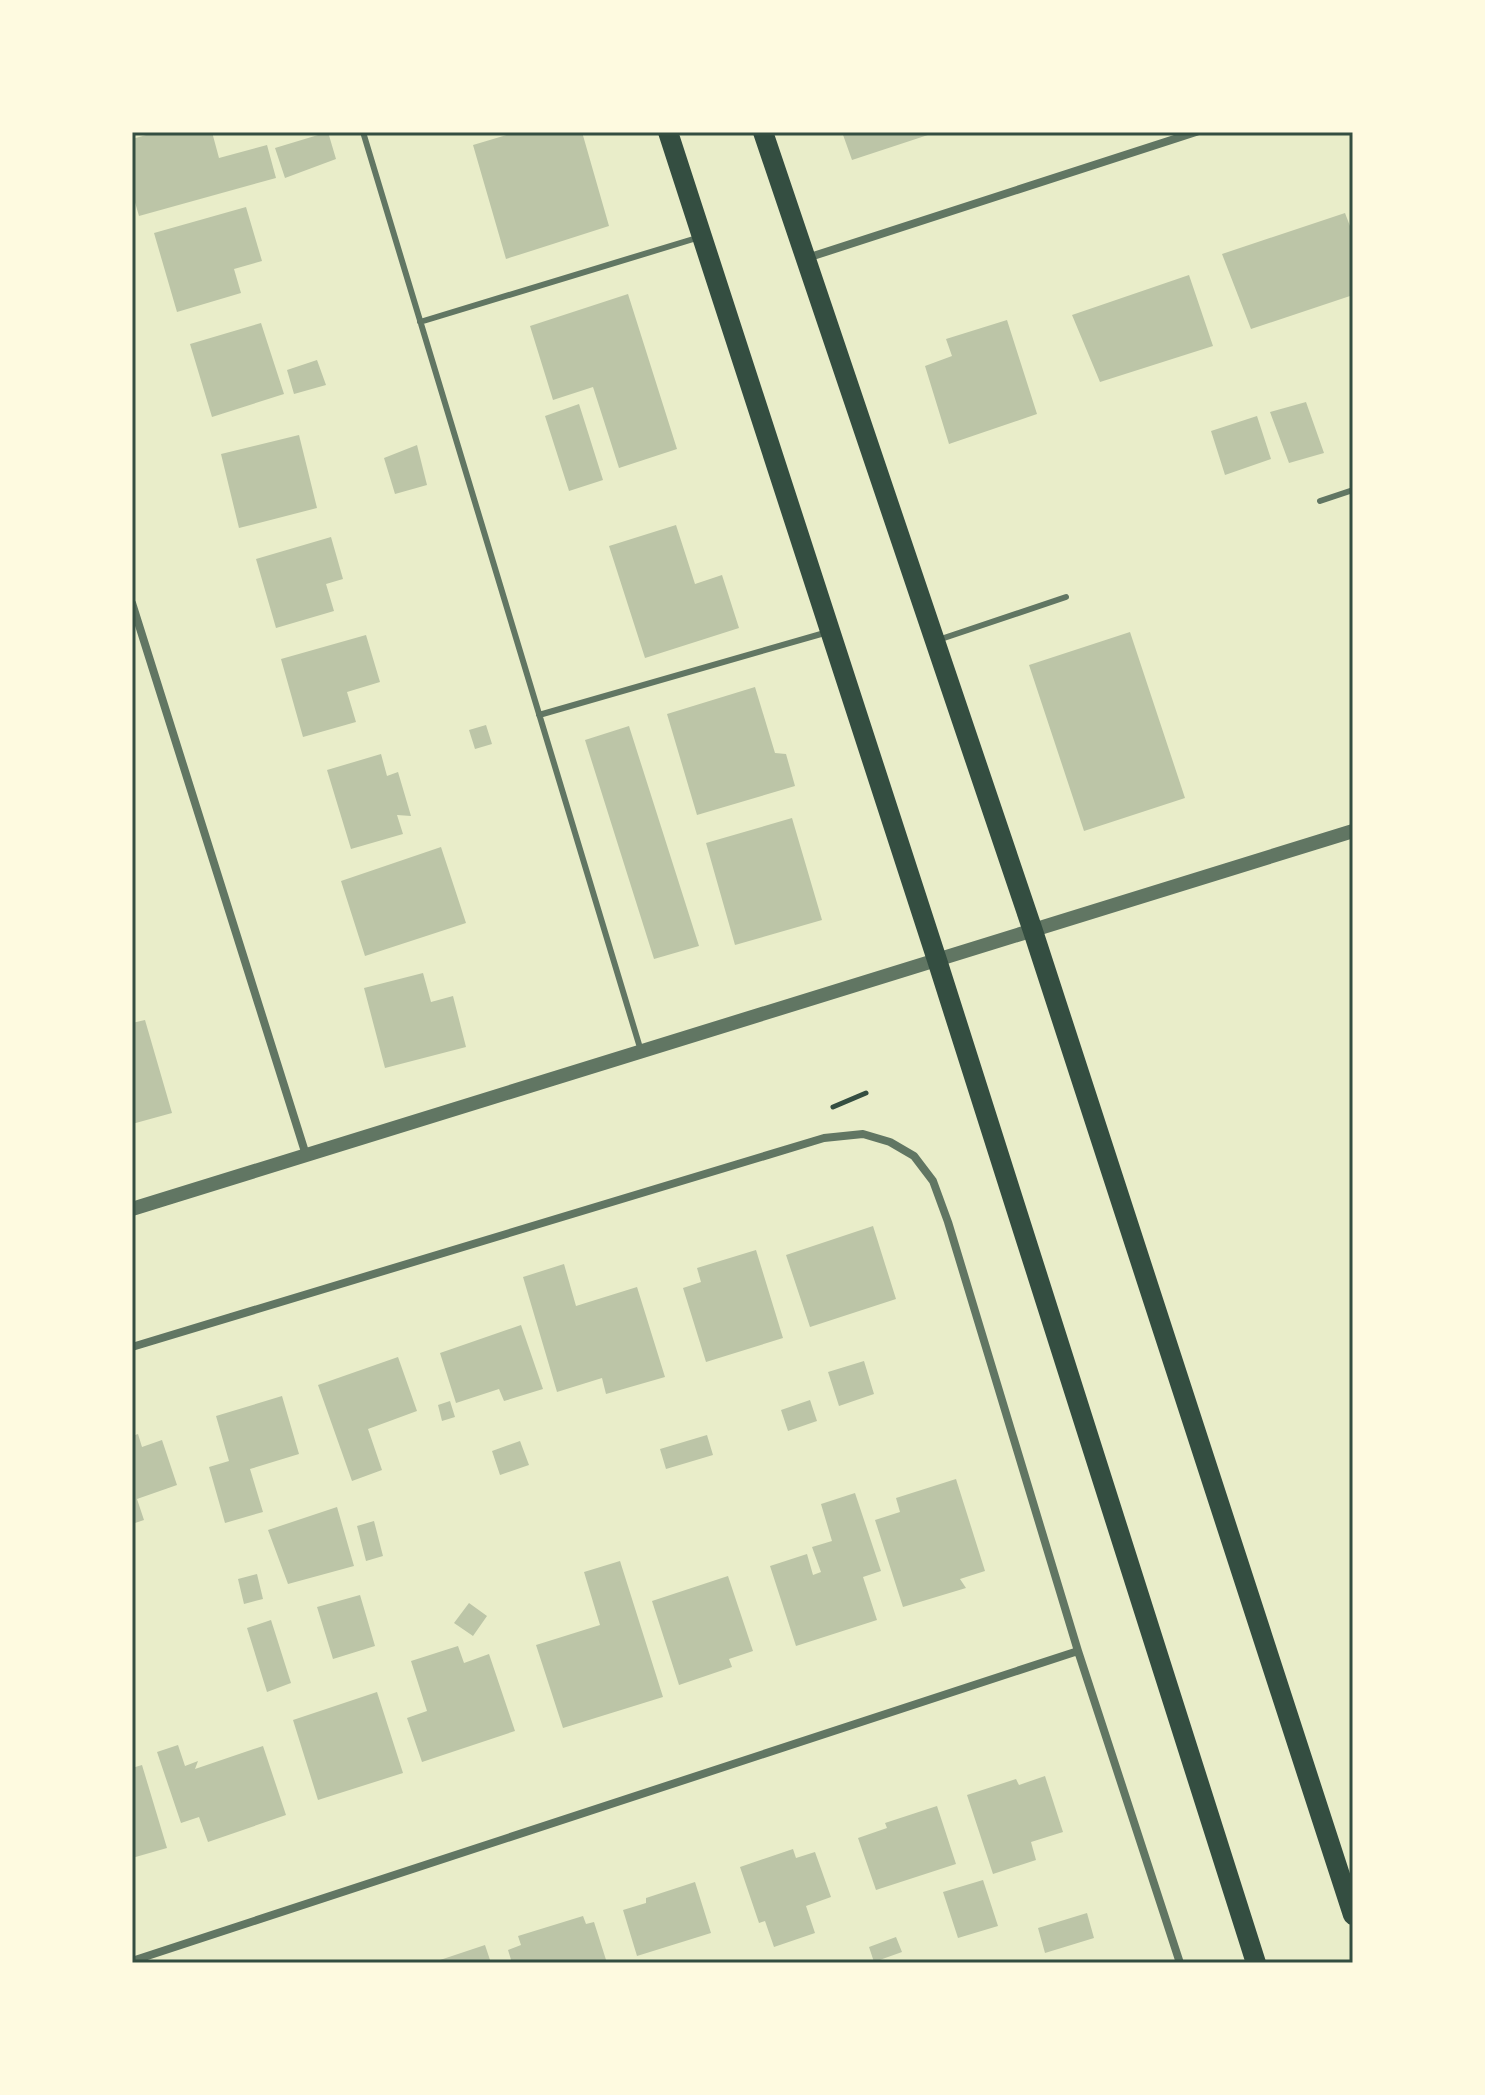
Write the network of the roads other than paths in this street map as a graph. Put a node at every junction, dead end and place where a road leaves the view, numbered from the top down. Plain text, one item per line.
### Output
1 (363, 132) edge
2 (668, 132) edge
3 (763, 132) edge
4 (1196, 132) edge
5 (702, 237) junction
6 (807, 259) junction
7 (420, 322) junction
8 (1353, 490) edge
9 (1320, 501) dead end
10 (1066, 597) dead end
11 (132, 603) edge
12 (830, 631) junction
13 (935, 641) junction
14 (539, 715) junction
15 (1353, 831) edge
16 (1033, 931) junction
17 (937, 960) junction
18 (641, 1052) junction
19 (306, 1155) junction
20 (132, 1209) edge
21 (132, 1347) edge
22 (1078, 1651) junction
23 (1353, 1915) edge
24 (132, 1961) edge
25 (1180, 1963) edge
26 (1256, 1963) edge

1 - 7 lane
2 - 5 main road
3 - 6 main road
4 - 6 street
5 - 7 lane
5 - 12 main road
6 - 13 main road
7 - 14 lane
8 - 9 lane
10 - 13 lane
11 - 19 street
12 - 14 lane
12 - 17 main road
13 - 16 main road
14 - 18 lane
15 - 16 street
16 - 17 street
16 - 23 main road
17 - 18 street
17 - 26 main road
18 - 19 street
19 - 20 street
21 - 22 street
22 - 24 street
22 - 25 street

